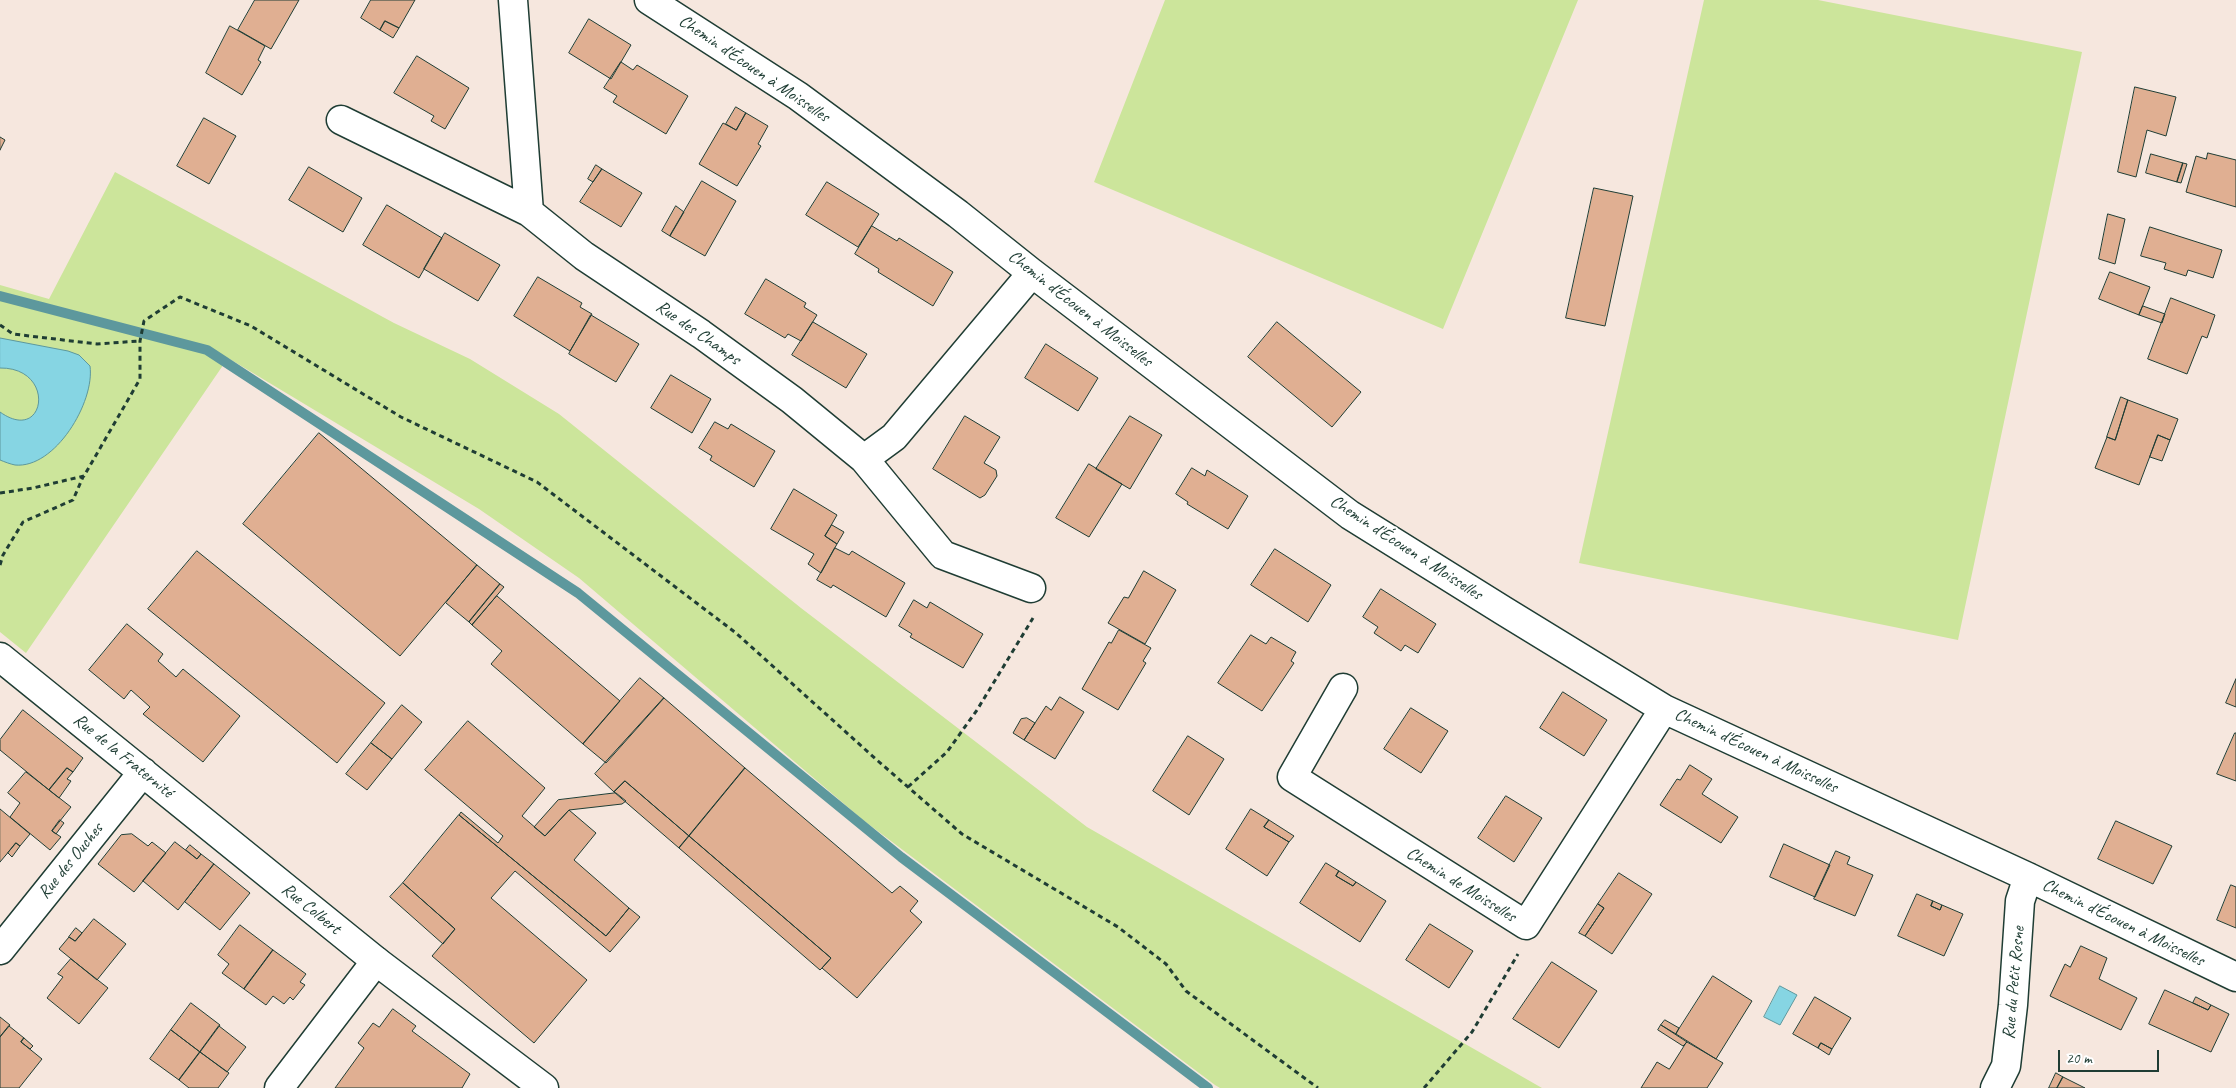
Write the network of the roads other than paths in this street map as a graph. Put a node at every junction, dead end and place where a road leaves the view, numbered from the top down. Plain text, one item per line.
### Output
1 (513, 0) edge
2 (649, 0) edge
3 (341, 120) dead end
4 (529, 212) junction
5 (1032, 273) junction
6 (864, 459) junction
7 (1031, 588) road end
8 (0, 657) edge
9 (1343, 688) dead end
10 (1664, 709) junction
11 (142, 772) junction
12 (246, 856) joint
13 (2028, 877) junction
14 (0, 950) edge
15 (376, 961) junction
16 (2236, 977) edge
17 (279, 1088) edge
18 (544, 1088) edge
19 (1995, 1088) edge

1 - 4 street
2 - 5 street, Chemin d'Écouen à Moisselles
3 - 4 street, Rue des Champs
4 - 6 street, Rue des Champs
5 - 6 street
5 - 10 street, Chemin d'Écouen à Moisselles
6 - 7 street, Rue des Champs
8 - 11 street, Rue de la Fraternité
9 - 10 street, Chemin de Moisselles
10 - 13 street, Chemin d'Écouen à Moisselles
11 - 12 street, Rue de la Fraternité
11 - 14 street, Rue des Ouches
12 - 15 street, Rue Colbert
13 - 16 street, Chemin d'Écouen à Moisselles
13 - 19 street, Rue du Petit Rosne
15 - 17 street
15 - 18 street, Rue Colbert

